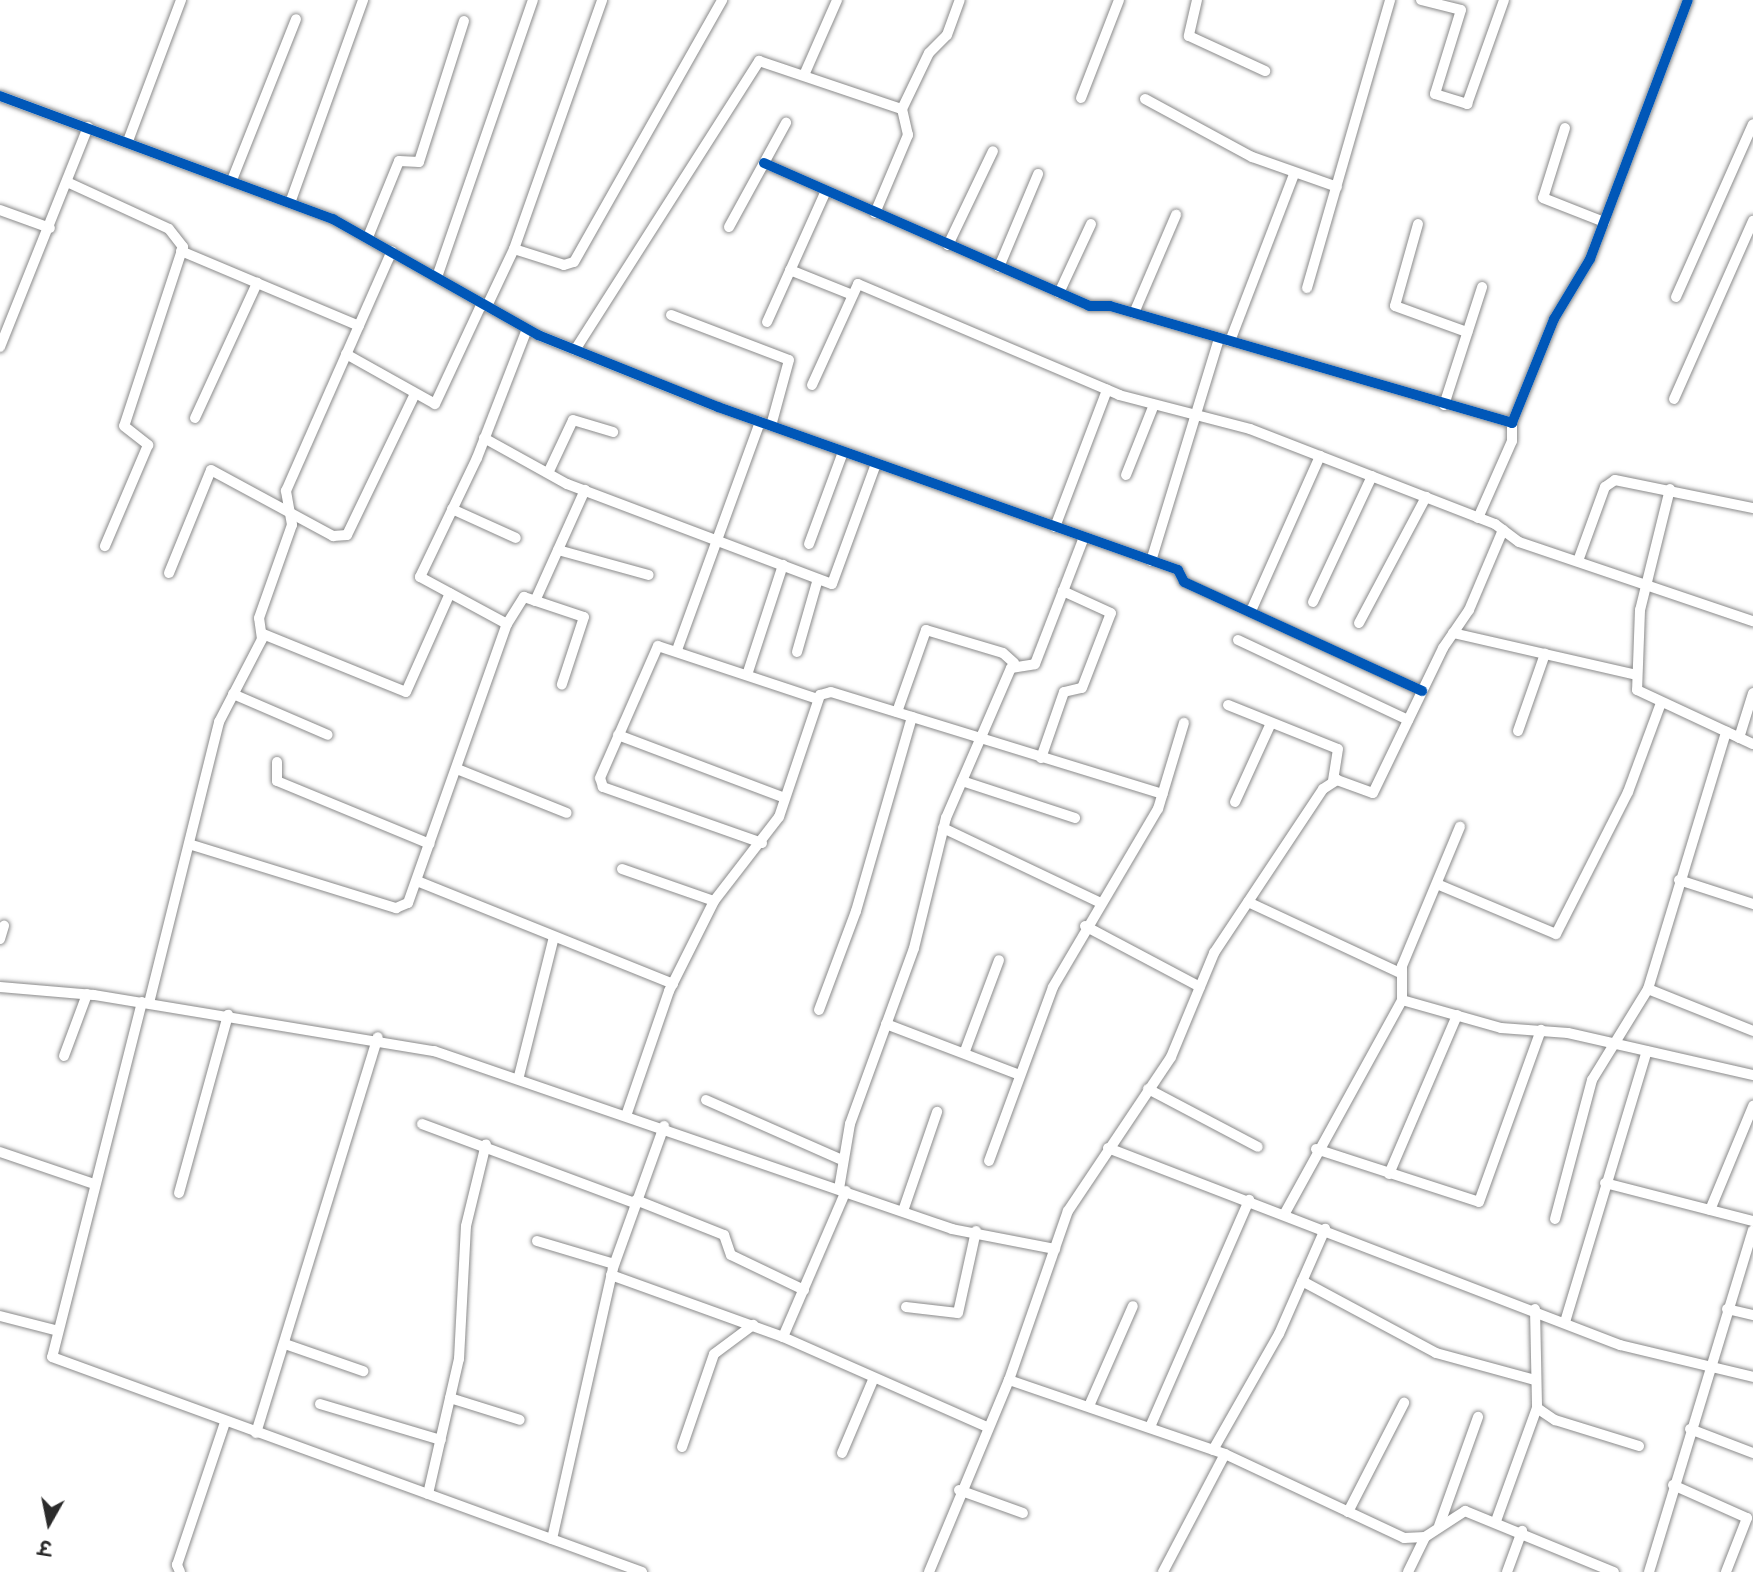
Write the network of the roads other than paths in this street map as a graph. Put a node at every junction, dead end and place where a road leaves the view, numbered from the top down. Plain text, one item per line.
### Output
1 (181, 0) edge
2 (363, 0) edge
3 (533, 0) edge
4 (602, 0) edge
5 (722, 0) edge
6 (837, 0) edge
7 (960, 0) edge
8 (1119, 0) edge
9 (1196, 0) edge
10 (1390, 0) edge
11 (1421, 0) edge
12 (1504, 0) edge
13 (1688, 0) edge
14 (296, 19) dead end
15 (464, 21) dead end
16 (1265, 71) dead end
17 (805, 73) junction
18 (0, 96) edge
19 (1082, 98) dead end
20 (1145, 99) dead end
21 (902, 109) junction
22 (786, 123) dead end
23 (1753, 124) edge
24 (88, 127) junction
25 (1565, 128) dead end
26 (128, 141) junction
27 (993, 150) dead end
28 (764, 163) junction
29 (1038, 174) dead end
30 (1294, 174) junction
31 (232, 180) junction
32 (67, 182) junction
33 (1337, 187) junction
34 (826, 191) junction
35 (290, 203) junction
36 (0, 210) edge
37 (876, 213) junction
38 (1175, 215) dead end
39 (1753, 221) edge
40 (1604, 222) junction
41 (1418, 223) dead end
42 (1091, 224) dead end
43 (729, 227) dead end
44 (50, 228) junction
45 (368, 237) junction
46 (948, 245) junction
47 (514, 249) junction
48 (181, 251) junction
49 (392, 251) junction
50 (999, 267) junction
51 (790, 270) junction
52 (438, 277) junction
53 (257, 283) junction
54 (1482, 287) dead end
55 (1307, 288) dead end
56 (1059, 293) junction
57 (850, 294) junction
58 (1676, 296) dead end
59 (484, 304) junction
60 (1134, 313) junction
61 (671, 315) dead end
62 (767, 322) dead end
63 (359, 326) junction
64 (527, 329) junction
65 (1467, 332) junction
66 (1224, 340) junction
67 (0, 347) edge
68 (575, 349) junction
69 (346, 354) junction
70 (812, 385) dead end
71 (1107, 390) junction
72 (414, 396) junction
73 (1674, 399) dead end
74 (1444, 405) junction
75 (1153, 407) junction
76 (195, 418) dead end
77 (1194, 419) junction
78 (765, 424) junction
79 (1512, 424) junction
80 (613, 432) dead end
81 (484, 438) junction
82 (843, 452) junction
83 (1321, 456) junction
84 (876, 464) junction
85 (549, 471) junction
86 (1126, 475) dead end
87 (1372, 477) junction
88 (1670, 489) junction
89 (585, 490) junction
90 (1426, 497) junction
91 (1753, 508) edge
92 (452, 509) junction
93 (291, 513) junction
94 (1478, 518) junction
95 (1055, 527) junction
96 (1503, 530) junction
97 (1083, 537) junction
98 (516, 538) dead end
99 (717, 539) junction
100 (810, 544) dead end
101 (105, 547) dead end
102 (558, 550) junction
103 (1151, 561) junction
104 (1578, 561) junction
105 (783, 565) junction
106 (169, 573) dead end
107 (649, 575) dead end
108 (818, 579) junction
109 (1646, 583) junction
110 (1063, 592) junction
111 (450, 593) junction
112 (535, 601) junction
113 (1313, 603) dead end
114 (1251, 611) junction
115 (1753, 621) edge
116 (1359, 623) dead end
117 (507, 624) junction
118 (262, 634) junction
119 (1453, 634) junction
120 (1238, 640) dead end
121 (677, 650) junction
122 (797, 652) dead end
123 (1545, 654) junction
124 (1014, 663) junction
125 (747, 675) junction
126 (1636, 675) junction
127 (562, 684) dead end
128 (1422, 691) junction
129 (1753, 693) edge
130 (233, 694) junction
131 (817, 699) junction
132 (1661, 703) junction
133 (1228, 705) dead end
134 (897, 712) junction
135 (912, 717) junction
136 (1408, 720) junction
137 (1184, 723) dead end
138 (1271, 723) junction
139 (1518, 731) dead end
140 (1726, 732) junction
141 (328, 734) dead end
142 (618, 735) junction
143 (1739, 738) junction
144 (981, 740) junction
145 (1753, 744) edge
146 (1041, 758) junction
147 (277, 762) dead end
148 (457, 769) junction
149 (961, 781) junction
150 (1333, 781) junction
151 (1163, 794) junction
152 (785, 798) junction
153 (1235, 802) dead end
154 (567, 813) dead end
155 (1075, 818) dead end
156 (1460, 827) dead end
157 (943, 828) junction
158 (430, 844) junction
159 (762, 844) junction
160 (192, 845) junction
161 (622, 869) dead end
162 (1679, 880) junction
163 (417, 881) junction
164 (1437, 884) junction
165 (715, 901) junction
166 (1099, 902) junction
167 (1248, 902) junction
168 (1753, 904) edge
169 (4, 926) dead end
170 (1084, 926) junction
171 (554, 936) junction
172 (0, 939) edge
173 (999, 960) dead end
174 (1400, 973) junction
175 (673, 984) junction
176 (0, 987) edge
177 (1200, 988) junction
178 (1648, 989) junction
179 (87, 995) junction
180 (1402, 1000) junction
181 (146, 1003) junction
182 (818, 1010) dead end
183 (228, 1015) junction
184 (1457, 1015) junction
185 (886, 1024) junction
186 (1541, 1030) junction
187 (1753, 1031) edge
188 (378, 1037) junction
189 (1609, 1043) junction
190 (965, 1051) junction
191 (1647, 1051) junction
192 (64, 1056) dead end
193 (1017, 1074) junction
194 (1753, 1075) edge
195 (519, 1076) junction
196 (1149, 1089) junction
197 (706, 1100) dead end
198 (1753, 1106) edge
199 (937, 1112) dead end
200 (627, 1113) junction
201 (422, 1124) dead end
202 (664, 1126) junction
203 (486, 1144) junction
204 (1258, 1147) dead end
205 (1108, 1148) junction
206 (1316, 1149) junction
207 (0, 1152) edge
208 (842, 1160) junction
209 (989, 1161) dead end
210 (1389, 1174) junction
211 (1605, 1183) junction
212 (94, 1184) junction
213 (843, 1190) junction
214 (179, 1193) dead end
215 (1249, 1200) junction
216 (635, 1201) junction
217 (1710, 1210) junction
218 (903, 1211) junction
219 (1285, 1213) junction
220 (1555, 1219) dead end
221 (1753, 1221) edge
222 (1325, 1228) junction
223 (1753, 1230) edge
224 (976, 1231) junction
225 (537, 1241) dead end
226 (1055, 1249) junction
227 (613, 1269) junction
228 (1302, 1281) junction
229 (804, 1290) junction
230 (1133, 1306) dead end
231 (906, 1307) dead end
232 (1535, 1309) junction
233 (1727, 1309) junction
234 (1753, 1315) edge
235 (0, 1316) edge
236 (1565, 1322) junction
237 (753, 1325) junction
238 (55, 1330) junction
239 (783, 1337) junction
240 (285, 1344) junction
241 (1709, 1366) junction
242 (363, 1371) dead end
243 (1753, 1377) edge
244 (873, 1380) junction
245 (1009, 1380) junction
246 (1535, 1380) junction
247 (450, 1398) junction
248 (1404, 1403) dead end
249 (320, 1404) dead end
250 (1089, 1406) junction
251 (1537, 1408) junction
252 (1478, 1417) dead end
253 (520, 1420) dead end
254 (225, 1422) junction
255 (987, 1427) junction
256 (1150, 1427) junction
257 (1690, 1429) junction
258 (256, 1433) junction
259 (440, 1440) junction
260 (1639, 1446) dead end
261 (682, 1447) dead end
262 (1213, 1450) junction
263 (842, 1453) dead end
264 (1753, 1453) edge
265 (1225, 1454) junction
266 (1673, 1485) junction
267 (959, 1490) junction
268 (428, 1494) junction
269 (1348, 1512) junction
270 (1023, 1513) dead end
271 (1496, 1521) junction
272 (1439, 1526) junction
273 (1522, 1531) junction
274 (1425, 1537) junction
275 (552, 1539) junction
276 (622, 1569) edge
277 (180, 1572) edge
278 (642, 1572) edge
279 (929, 1572) edge
280 (1163, 1572) edge
281 (1408, 1572) edge
282 (1507, 1572) edge
283 (1614, 1572) edge
284 (1649, 1572) edge
285 (1726, 1572) edge

1 - 26 street
2 - 35 street
3 - 52 street
4 - 47 street
5 - 47 street
6 - 17 street
7 - 21 street
8 - 19 street
9 - 16 street
10 - 33 street
11 - 12 street
13 - 40 street
14 - 31 street
15 - 45 street
17 - 21 street
17 - 68 street
18 - 24 street
20 - 30 street
21 - 37 street
22 - 28 street
23 - 58 street
24 - 26 street
24 - 32 street
25 - 40 street
26 - 31 street
27 - 46 street
28 - 34 street
28 - 43 street
29 - 50 street
30 - 33 street
30 - 66 street
31 - 35 street
32 - 44 street
32 - 48 street
33 - 55 street
34 - 37 street
34 - 51 street
35 - 45 street
36 - 44 street
37 - 46 street
38 - 60 street
39 - 73 street
40 - 79 street
41 - 65 street
42 - 56 street
44 - 67 street
45 - 49 street
46 - 50 street
47 - 59 street
48 - 53 street
48 - 101 street
49 - 52 street
49 - 63 street
50 - 56 street
51 - 57 street
51 - 62 street
52 - 59 street
53 - 63 street
53 - 76 street
54 - 65 street
56 - 60 street
57 - 70 street
57 - 71 street
59 - 64 street
59 - 72 street
60 - 66 street
61 - 78 street
63 - 69 street
64 - 68 street
64 - 81 street
65 - 74 street
66 - 74 street
66 - 77 street
68 - 78 street
69 - 72 street
69 - 93 street
71 - 75 street
71 - 95 street
72 - 93 street
74 - 79 street
75 - 77 street
75 - 86 street
77 - 83 street
77 - 103 street
78 - 82 street
78 - 99 street
79 - 94 street
80 - 85 street
81 - 85 street
81 - 92 street
82 - 84 street
82 - 100 street
83 - 87 street
83 - 114 street
84 - 95 street
84 - 108 street
85 - 89 street
87 - 90 street
87 - 113 street
88 - 91 street
88 - 104 street
88 - 109 street
89 - 99 street
89 - 102 street
90 - 94 street
90 - 116 street
92 - 98 street
92 - 111 street
93 - 106 street
93 - 118 street
94 - 96 street
95 - 97 street
96 - 104 street
96 - 119 street
97 - 103 street
97 - 110 street
99 - 105 street
99 - 121 street
102 - 107 street
102 - 112 street
103 - 114 street
104 - 109 street
105 - 108 street
105 - 125 street
108 - 122 street
109 - 115 street
109 - 126 street
110 - 124 street
110 - 146 street
111 - 117 street
111 - 118 street
112 - 117 street
112 - 127 street
114 - 128 street
117 - 148 street
118 - 130 street
119 - 123 street
119 - 128 street
120 - 136 street
121 - 125 street
121 - 142 street
123 - 126 street
123 - 139 street
124 - 134 street
124 - 144 street
125 - 131 street
126 - 132 street
128 - 136 street
129 - 143 street
130 - 141 street
130 - 160 street
131 - 134 street
131 - 152 street
132 - 140 street
132 - 164 street
133 - 138 street
134 - 135 street
135 - 144 street
135 - 182 street
136 - 150 street
137 - 151 street
138 - 150 street
138 - 153 street
140 - 143 street
140 - 162 street
142 - 152 street
142 - 159 street
143 - 145 street
144 - 146 street
144 - 149 street
146 - 151 street
147 - 158 street
148 - 154 street
148 - 158 street
149 - 155 street
149 - 157 street
150 - 167 street
151 - 166 street
152 - 159 street
156 - 164 street
157 - 166 street
157 - 185 street
158 - 163 street
159 - 165 street
160 - 163 street
160 - 181 street
161 - 165 street
162 - 168 street
162 - 178 street
163 - 171 street
164 - 174 street
165 - 175 street
166 - 170 street
167 - 174 street
167 - 177 street
169 - 172 street
170 - 177 street
170 - 193 street
171 - 175 street
171 - 195 street
173 - 190 street
174 - 180 street
175 - 200 street
176 - 179 street
177 - 196 street
178 - 187 street
178 - 189 street
179 - 181 street
179 - 192 street
180 - 184 street
180 - 206 street
181 - 183 street
181 - 212 street
183 - 188 street
183 - 214 street
184 - 186 street
184 - 210 street
185 - 190 street
185 - 208 street
186 - 189 street
186 - 210 street
188 - 195 street
188 - 240 street
189 - 191 street
189 - 220 street
190 - 193 street
191 - 194 street
191 - 211 street
193 - 209 street
195 - 200 street
196 - 204 street
196 - 205 street
197 - 208 street
198 - 217 street
199 - 218 street
200 - 202 street
201 - 203 street
202 - 213 street
202 - 216 street
203 - 216 street
203 - 247 street
205 - 215 street
205 - 226 street
206 - 210 street
206 - 219 street
207 - 212 street
208 - 213 street
211 - 217 street
211 - 236 street
212 - 238 street
213 - 218 street
213 - 229 street
215 - 219 street
215 - 256 street
216 - 227 street
216 - 229 street
217 - 221 street
218 - 224 street
219 - 222 street
222 - 228 street
222 - 232 street
223 - 233 street
224 - 226 street
224 - 231 street
225 - 227 street
226 - 245 street
227 - 237 street
227 - 275 street
228 - 246 street
228 - 262 street
229 - 239 street
230 - 250 street
232 - 236 street
232 - 246 street
233 - 234 street
233 - 241 street
235 - 238 street
236 - 241 street
237 - 239 street
237 - 261 street
238 - 254 street
239 - 244 street
240 - 242 street
240 - 258 street
241 - 243 street
241 - 257 street
244 - 255 street
244 - 263 street
245 - 250 street
245 - 255 street
246 - 251 street
247 - 253 street
247 - 259 street
248 - 269 street
249 - 259 street
250 - 256 street
251 - 260 street
251 - 271 street
252 - 272 street
254 - 258 street
254 - 277 street
255 - 267 street
256 - 262 street
257 - 264 street
257 - 266 street
258 - 268 street
259 - 268 street
262 - 265 street
265 - 269 street
265 - 280 street
266 - 284 street
266 - 285 street
267 - 270 street
267 - 279 street
268 - 275 street
269 - 274 street
271 - 272 street
271 - 273 street
272 - 274 street
273 - 282 street
273 - 283 street
274 - 281 street
275 - 276 street
276 - 278 street

